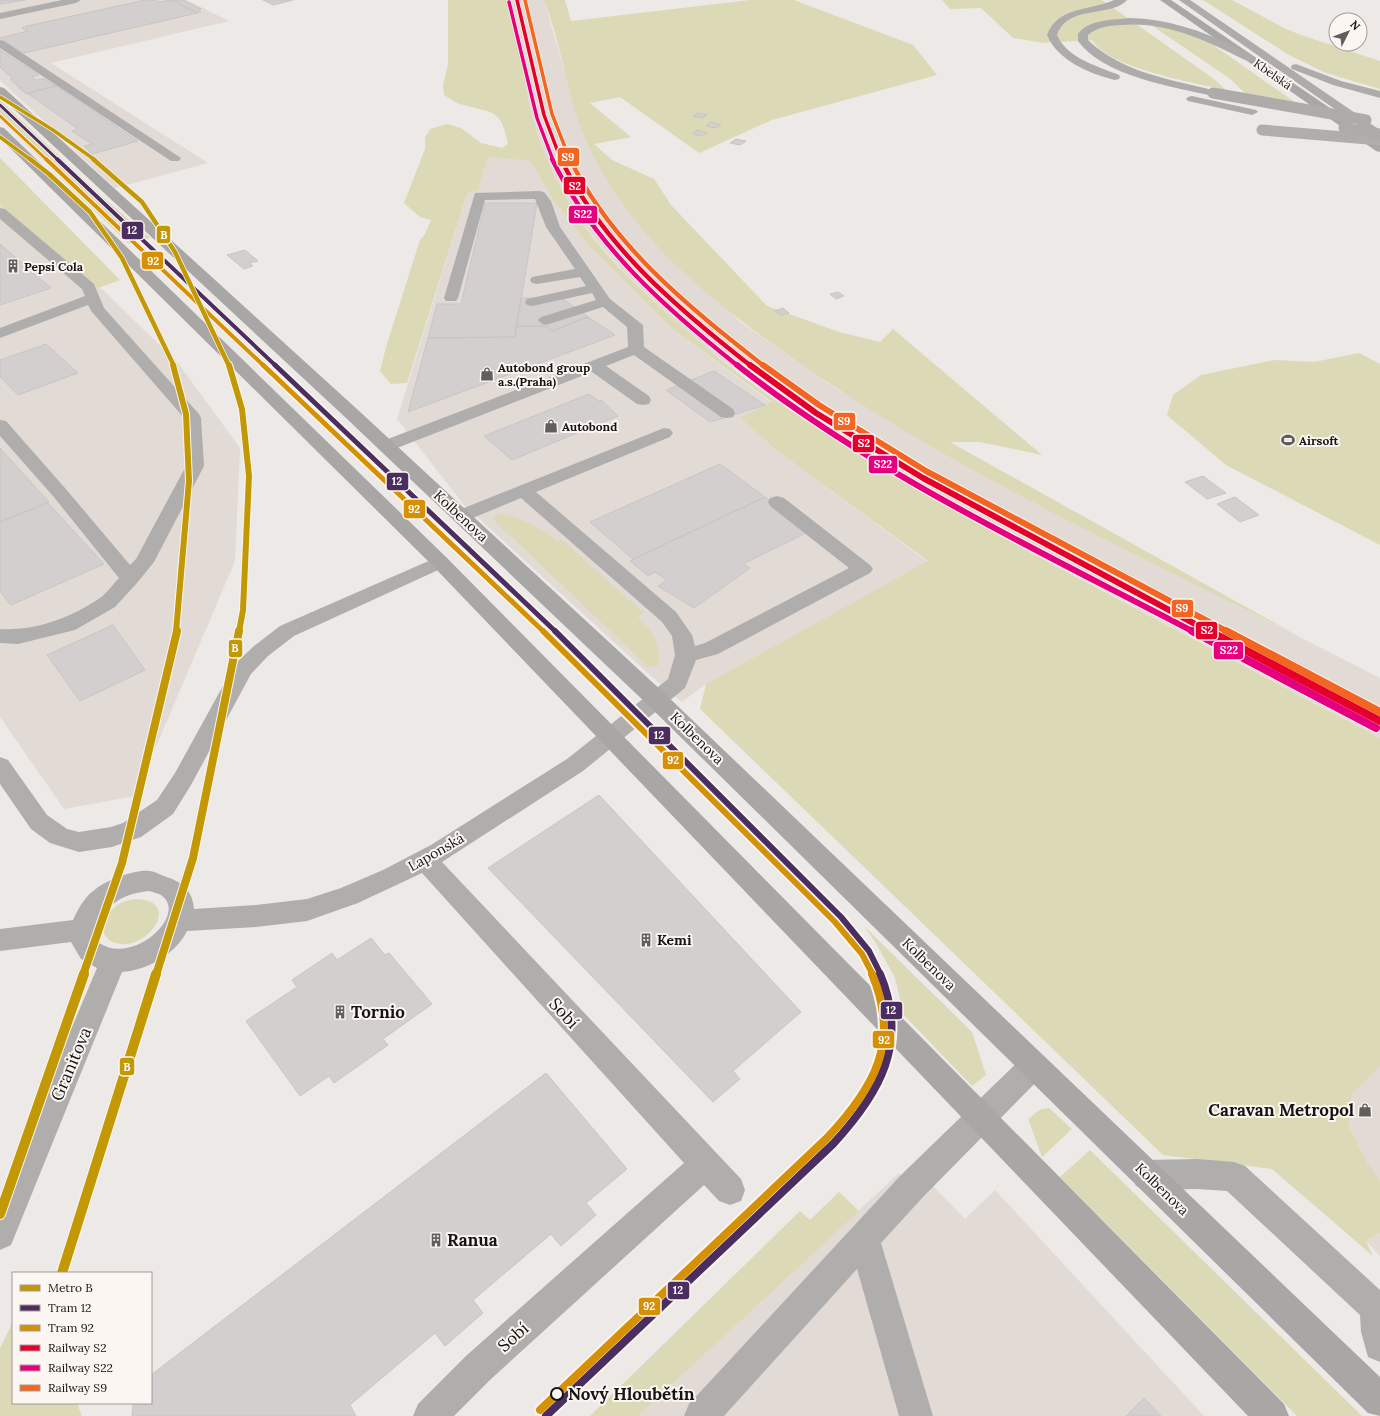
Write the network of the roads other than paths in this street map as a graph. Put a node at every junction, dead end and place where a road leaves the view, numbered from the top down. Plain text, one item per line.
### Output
1 (76, 0) edge
2 (1122, 0) edge
3 (1166, 0) edge
4 (1184, 0) edge
5 (0, 16) edge
6 (0, 43) edge
7 (1248, 43) junction
8 (1249, 58) junction
9 (1124, 80) dead end
10 (0, 90) edge
11 (1167, 93) dead end
12 (1380, 95) edge
13 (1266, 115) dead end
14 (1302, 122) dead end
15 (1380, 122) edge
16 (1262, 130) dead end
17 (0, 131) edge
18 (1380, 134) edge
19 (1380, 140) edge
20 (1380, 148) edge
21 (174, 158) dead end
22 (0, 212) edge
23 (584, 272) junction
24 (537, 280) dead end
25 (595, 288) junction
26 (92, 298) junction
27 (451, 298) dead end
28 (532, 302) dead end
29 (605, 302) junction
30 (546, 320) dead end
31 (0, 333) edge
32 (636, 349) junction
33 (595, 366) junction
34 (642, 400) dead end
35 (727, 413) dead end
36 (0, 425) edge
37 (664, 433) dead end
38 (386, 446) junction
39 (524, 490) junction
40 (778, 502) dead end
41 (461, 516) junction
42 (440, 562) junction
43 (130, 578) junction
44 (0, 636) edge
45 (686, 655) junction
46 (656, 699) junction
47 (610, 736) junction
48 (0, 766) edge
49 (425, 860) junction
50 (180, 921) junction
51 (82, 930) junction
52 (0, 940) edge
53 (113, 961) junction
54 (1034, 1065) junction
55 (982, 1118) junction
56 (706, 1164) junction
57 (1147, 1175) junction
58 (730, 1190) dead end
59 (0, 1234) edge
60 (864, 1239) junction
61 (1380, 1345) edge
62 (1380, 1400) edge
63 (430, 1416) edge
64 (701, 1416) edge
65 (916, 1416) edge
66 (1272, 1416) edge

1 - 5 street
2 - 9 highway
3 - 8 main road, Kbelská
4 - 7 highway, Kbelská
6 - 21 street
7 - 12 highway
7 - 18 highway, Kbelská
8 - 15 highway, bridge
8 - 20 main road, Kbelská
10 - 38 main road, Kolbenova
11 - 13 highway
14 - 18 highway, bridge
16 - 19 street, bridge
17 - 42 main road
22 - 26 street
23 - 24 street
23 - 25 street
23 - 27 street
25 - 28 street
25 - 29 street
26 - 31 street
26 - 43 street
29 - 30 street
29 - 32 street
32 - 33 street
32 - 35 street
33 - 34 street
33 - 38 street
36 - 43 street
37 - 39 street
38 - 41 main road, Kolbenova
39 - 41 street
39 - 45 street
40 - 45 street
41 - 46 main road, Kolbenova
42 - 47 main road
42 - 48 street
43 - 44 street
45 - 46 street, Laponská
46 - 47 street, Laponská
46 - 54 main road, Kolbenova
47 - 49 street, Laponská
47 - 55 main road
49 - 50 street, Laponská
49 - 56 street, Sobí
50 - 51 street
50 - 53 street
51 - 52 street
51 - 53 street
53 - 59 street, Granitova
54 - 55 street
54 - 57 main road, Kolbenova
55 - 60 street
55 - 66 main road
56 - 58 street, Sobí
56 - 63 street, Sobí
57 - 61 street
57 - 62 main road, Kolbenova
60 - 64 street
60 - 65 street

